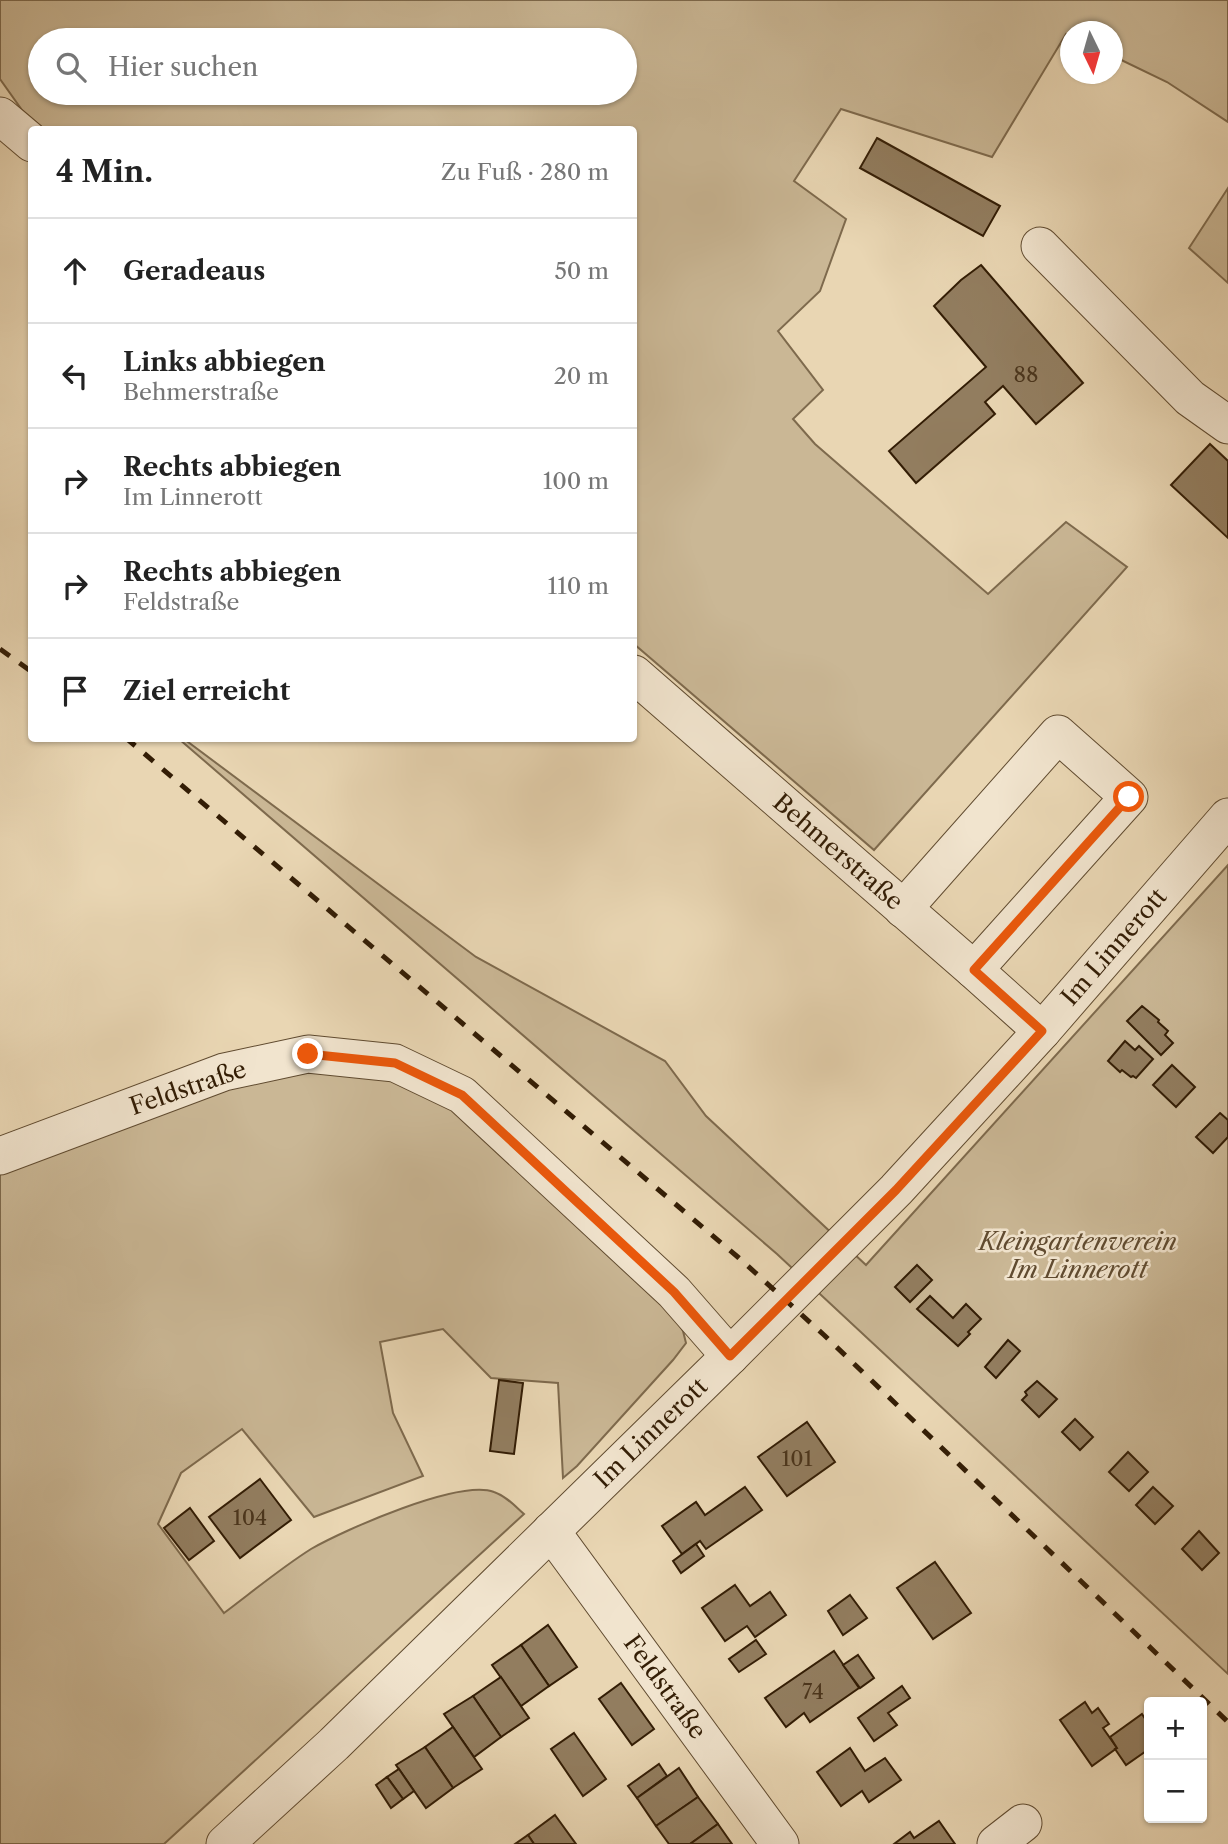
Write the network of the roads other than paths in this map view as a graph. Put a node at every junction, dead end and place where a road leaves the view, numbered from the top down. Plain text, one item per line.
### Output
1 (0, 116) edge
2 (28, 140) edge
3 (1041, 246) dead end
4 (1228, 425) edge
5 (637, 677) edge
6 (1228, 817) edge
7 (903, 909) junction
8 (974, 970) junction
9 (1042, 1031) junction
10 (0, 1157) edge
11 (730, 1356) junction
12 (551, 1531) junction
13 (225, 1844) edge
14 (780, 1844) edge

1 - 2 street
3 - 4 street
5 - 7 street, Behmerstraße
6 - 9 street, Im Linnerott
7 - 8 street, Behmerstraße
7 - 8 street
8 - 9 street, Behmerstraße
9 - 11 street, Im Linnerott
10 - 11 street, Feldstraße
11 - 12 street, Im Linnerott
12 - 13 street, Im Linnerott
12 - 14 street, Feldstraße

